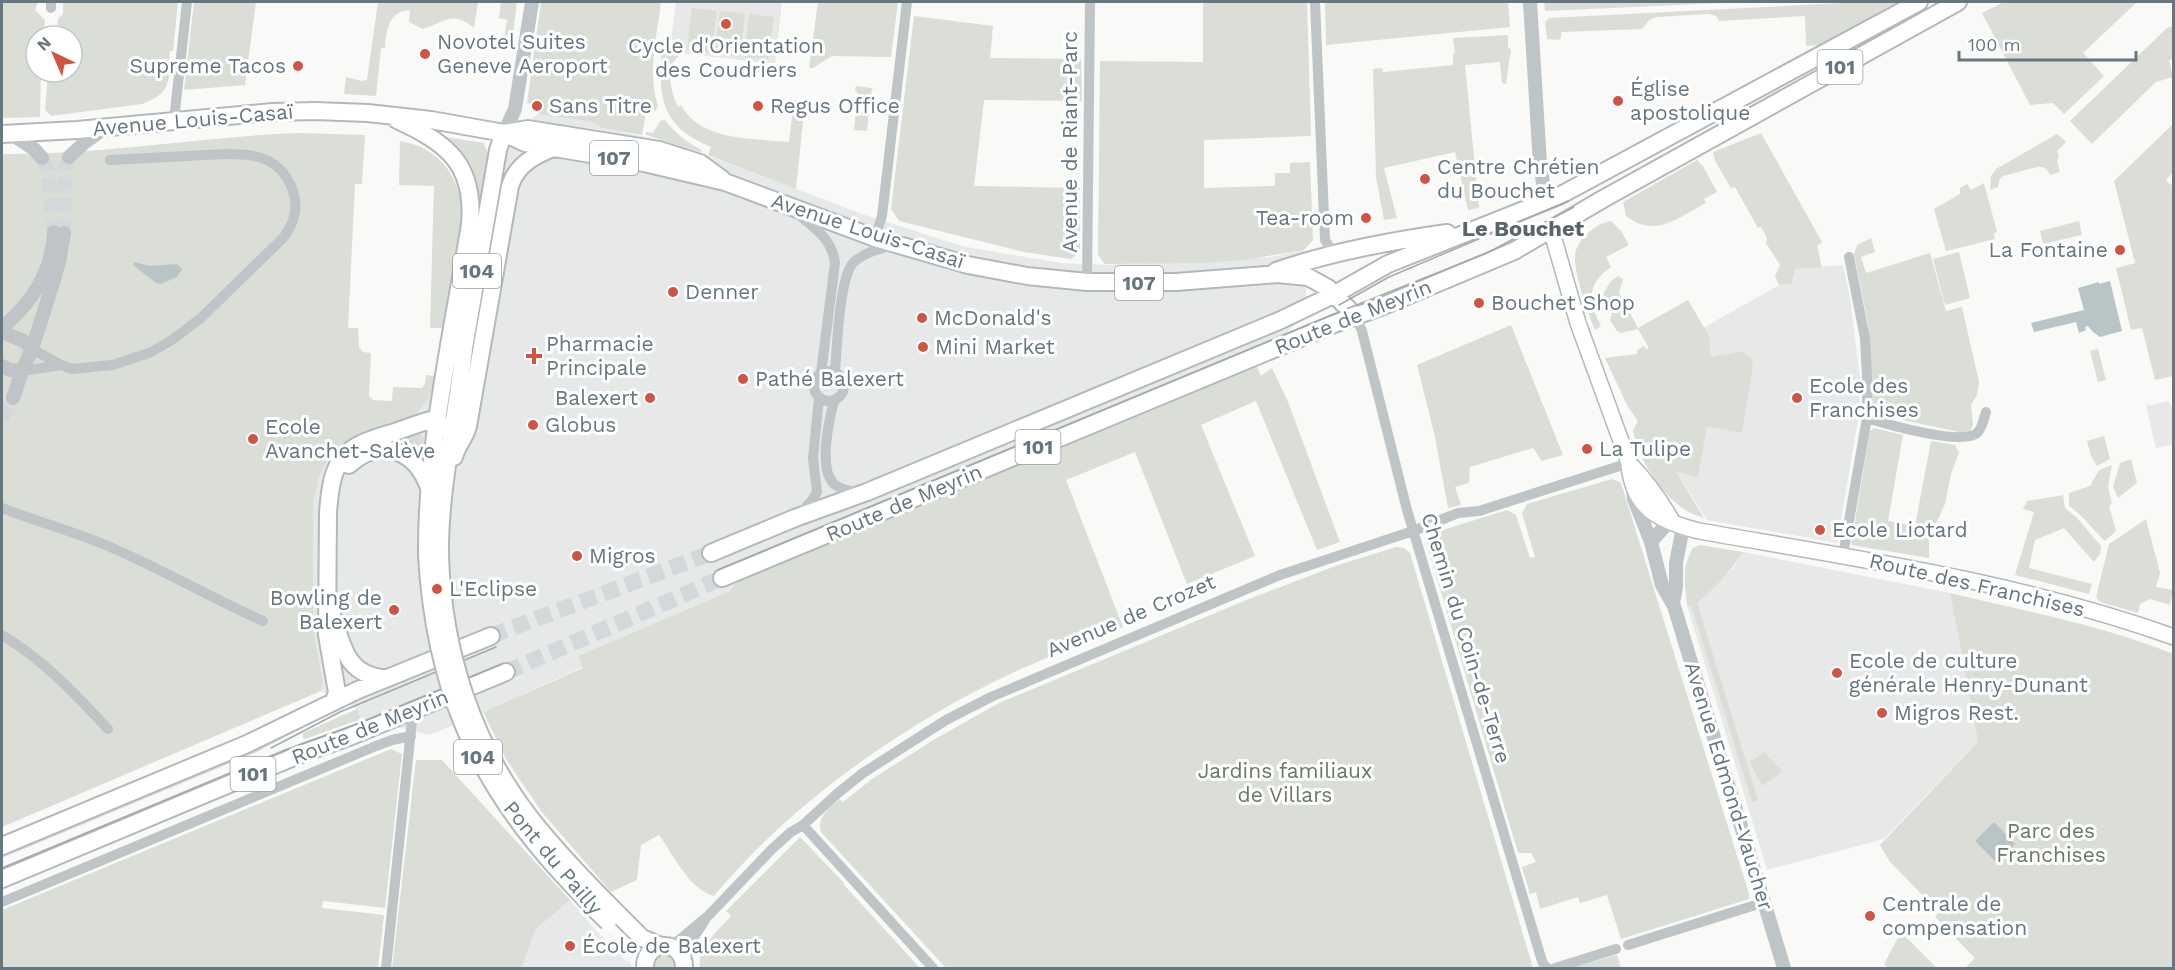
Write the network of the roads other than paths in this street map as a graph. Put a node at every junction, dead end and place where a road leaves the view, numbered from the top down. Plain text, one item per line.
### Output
1 (187, 2) edge
2 (531, 2) edge
3 (907, 2) edge
4 (1090, 2) edge
5 (1315, 2) edge
6 (1530, 2) edge
7 (1918, 2) edge
8 (1958, 2) edge
9 (385, 114) junction
10 (174, 120) junction
11 (105, 128) junction
12 (504, 133) junction
13 (6, 134) edge
14 (553, 148) junction
15 (69, 157) tunnel mouth
16 (42, 158) tunnel mouth
17 (110, 160) dead end
18 (725, 182) junction
19 (1546, 202) junction
20 (788, 206) junction
21 (1551, 229) junction
22 (1470, 230) junction
23 (875, 238) junction
24 (896, 244) junction
25 (1334, 254) junction
26 (1849, 257) dead end
27 (1264, 275) junction
28 (1088, 282) junction
29 (1336, 295) junction
30 (1354, 316) junction
31 (2, 330) edge
32 (32, 349) junction
33 (61, 365) junction
34 (2, 366) edge
35 (22, 371) junction
36 (835, 372) junction
37 (821, 373) junction
38 (13, 398) tunnel mouth
39 (819, 398) junction
40 (834, 401) junction
41 (1986, 412) dead end
42 (1867, 418) junction
43 (438, 422) junction
44 (1629, 462) junction
45 (439, 483) junction
46 (1632, 485) junction
47 (331, 487) junction
48 (861, 494) junction
49 (2, 508) edge
50 (795, 518) junction
51 (1677, 524) junction
52 (1413, 531) junction
53 (1651, 542) junction
54 (711, 553) tunnel mouth
55 (1843, 555) junction
56 (722, 578) tunnel mouth
57 (1673, 603) junction
58 (328, 605) junction
59 (263, 621) dead end
60 (2, 635) edge
61 (491, 636) tunnel mouth
62 (2174, 637) edge
63 (506, 672) tunnel mouth
64 (387, 679) junction
65 (334, 701) junction
66 (413, 711) junction
67 (108, 729) dead end
68 (411, 736) junction
69 (803, 825) junction
70 (2, 846) edge
71 (2, 879) edge
72 (2, 902) edge
73 (1765, 902) junction
74 (708, 915) junction
75 (612, 917) junction
76 (1628, 945) dead end
77 (664, 946) junction
78 (1616, 949) dead end
79 (645, 964) edge
80 (684, 967) edge
81 (386, 969) edge
82 (933, 969) edge
83 (1548, 969) edge
84 (1555, 969) edge
85 (1784, 969) edge

1 - 10 street
2 - 12 street
3 - 23 street
4 - 28 street, Avenue de Riant-Parc
5 - 25 street
6 - 19 street
7 - 19 main road, Route de Meyrin / 101
8 - 21 main road, Route de Meyrin / 101
9 - 10 main road, Avenue Louis-Casaï / 107
9 - 12 main road, Avenue Louis-Casaï / 107
9 - 43 main road, Avenue Louis-Casaï / 104
10 - 11 main road, Avenue Louis-Casaï / 107
11 - 13 main road, Avenue Louis-Casaï / 107
11 - 15 street
12 - 14 main road, Avenue Louis-Casaï / 107
12 - 18 main road, Avenue Louis-Casaï / 107
12 - 45 main road, 104
13 - 16 street
14 - 18 main road, Avenue Louis-Casaï / 107
14 - 45 main road, 104
17 - 33 street
18 - 20 main road, Avenue Louis-Casaï / 107
19 - 21 main road
19 - 22 main road, Route de Meyrin / 101
20 - 23 main road, Avenue Louis-Casaï / 107
20 - 37 street
21 - 30 main road, Route de Meyrin / 101
21 - 44 main road
22 - 25 main road, Avenue Louis-Casaï / 107
22 - 29 main road, Route de Meyrin / 101
23 - 24 main road, Avenue Louis-Casaï / 107
24 - 28 main road, Avenue Louis-Casaï / 107
24 - 36 street
25 - 27 main road, Avenue Louis-Casaï / 107
26 - 42 street
27 - 28 main road, Avenue Louis-Casaï / 107
27 - 29 main road, Avenue Louis-Casaï / 107
29 - 30 main road, Avenue Louis-Casaï
29 - 48 main road, Route de Meyrin / 101
30 - 52 street, Chemin du Coin-de-Terre
30 - 56 main road, Route de Meyrin / 101
31 - 32 street
31 - 32 street
32 - 33 street
32 - 35 street
33 - 35 street
34 - 35 street
35 - 38 street
36 - 37 street
36 - 40 street
37 - 39 street
39 - 40 street
39 - 50 street
40 - 48 street
41 - 42 street
42 - 55 street
43 - 45 main road, 104
43 - 45 main road
43 - 47 main road
44 - 46 main road, Route des Franchises
44 - 51 main road
44 - 52 street, Avenue de Crozet
45 - 47 main road
45 - 75 main road, Pont du Pailly / 104, bridge
46 - 51 main road, Route des Franchises
46 - 53 street, Avenue Edmond-Vaucher
47 - 58 main road
48 - 50 main road, Route de Meyrin / 101
49 - 59 street
50 - 54 main road, Route de Meyrin / 101
51 - 53 street
51 - 55 main road, Route des Franchises
51 - 57 street, Avenue Edmond-Vaucher
52 - 69 street, Avenue de Crozet
52 - 83 street, Chemin du Coin-de-Terre
53 - 57 street, Avenue Edmond-Vaucher
55 - 62 main road, Route des Franchises
57 - 73 street, Avenue Edmond-Vaucher
58 - 64 main road
58 - 65 main road
60 - 67 street
61 - 64 main road, Route de Meyrin / 101
63 - 66 main road, Route de Meyrin / 101
64 - 65 main road, Route de Meyrin / 101
65 - 70 main road, Route de Meyrin / 101
66 - 68 street
66 - 71 main road, Route de Meyrin / 101
68 - 72 street, Route de Meyrin
68 - 81 street
69 - 74 street, Avenue de Crozet
69 - 82 street
73 - 76 street
73 - 85 street, Avenue Edmond-Vaucher
74 - 77 street, Avenue de Crozet
74 - 80 street, Avenue de Crozet
75 - 77 main road, 104
75 - 79 main road, 104
77 - 79 main road
77 - 80 main road
78 - 84 street

